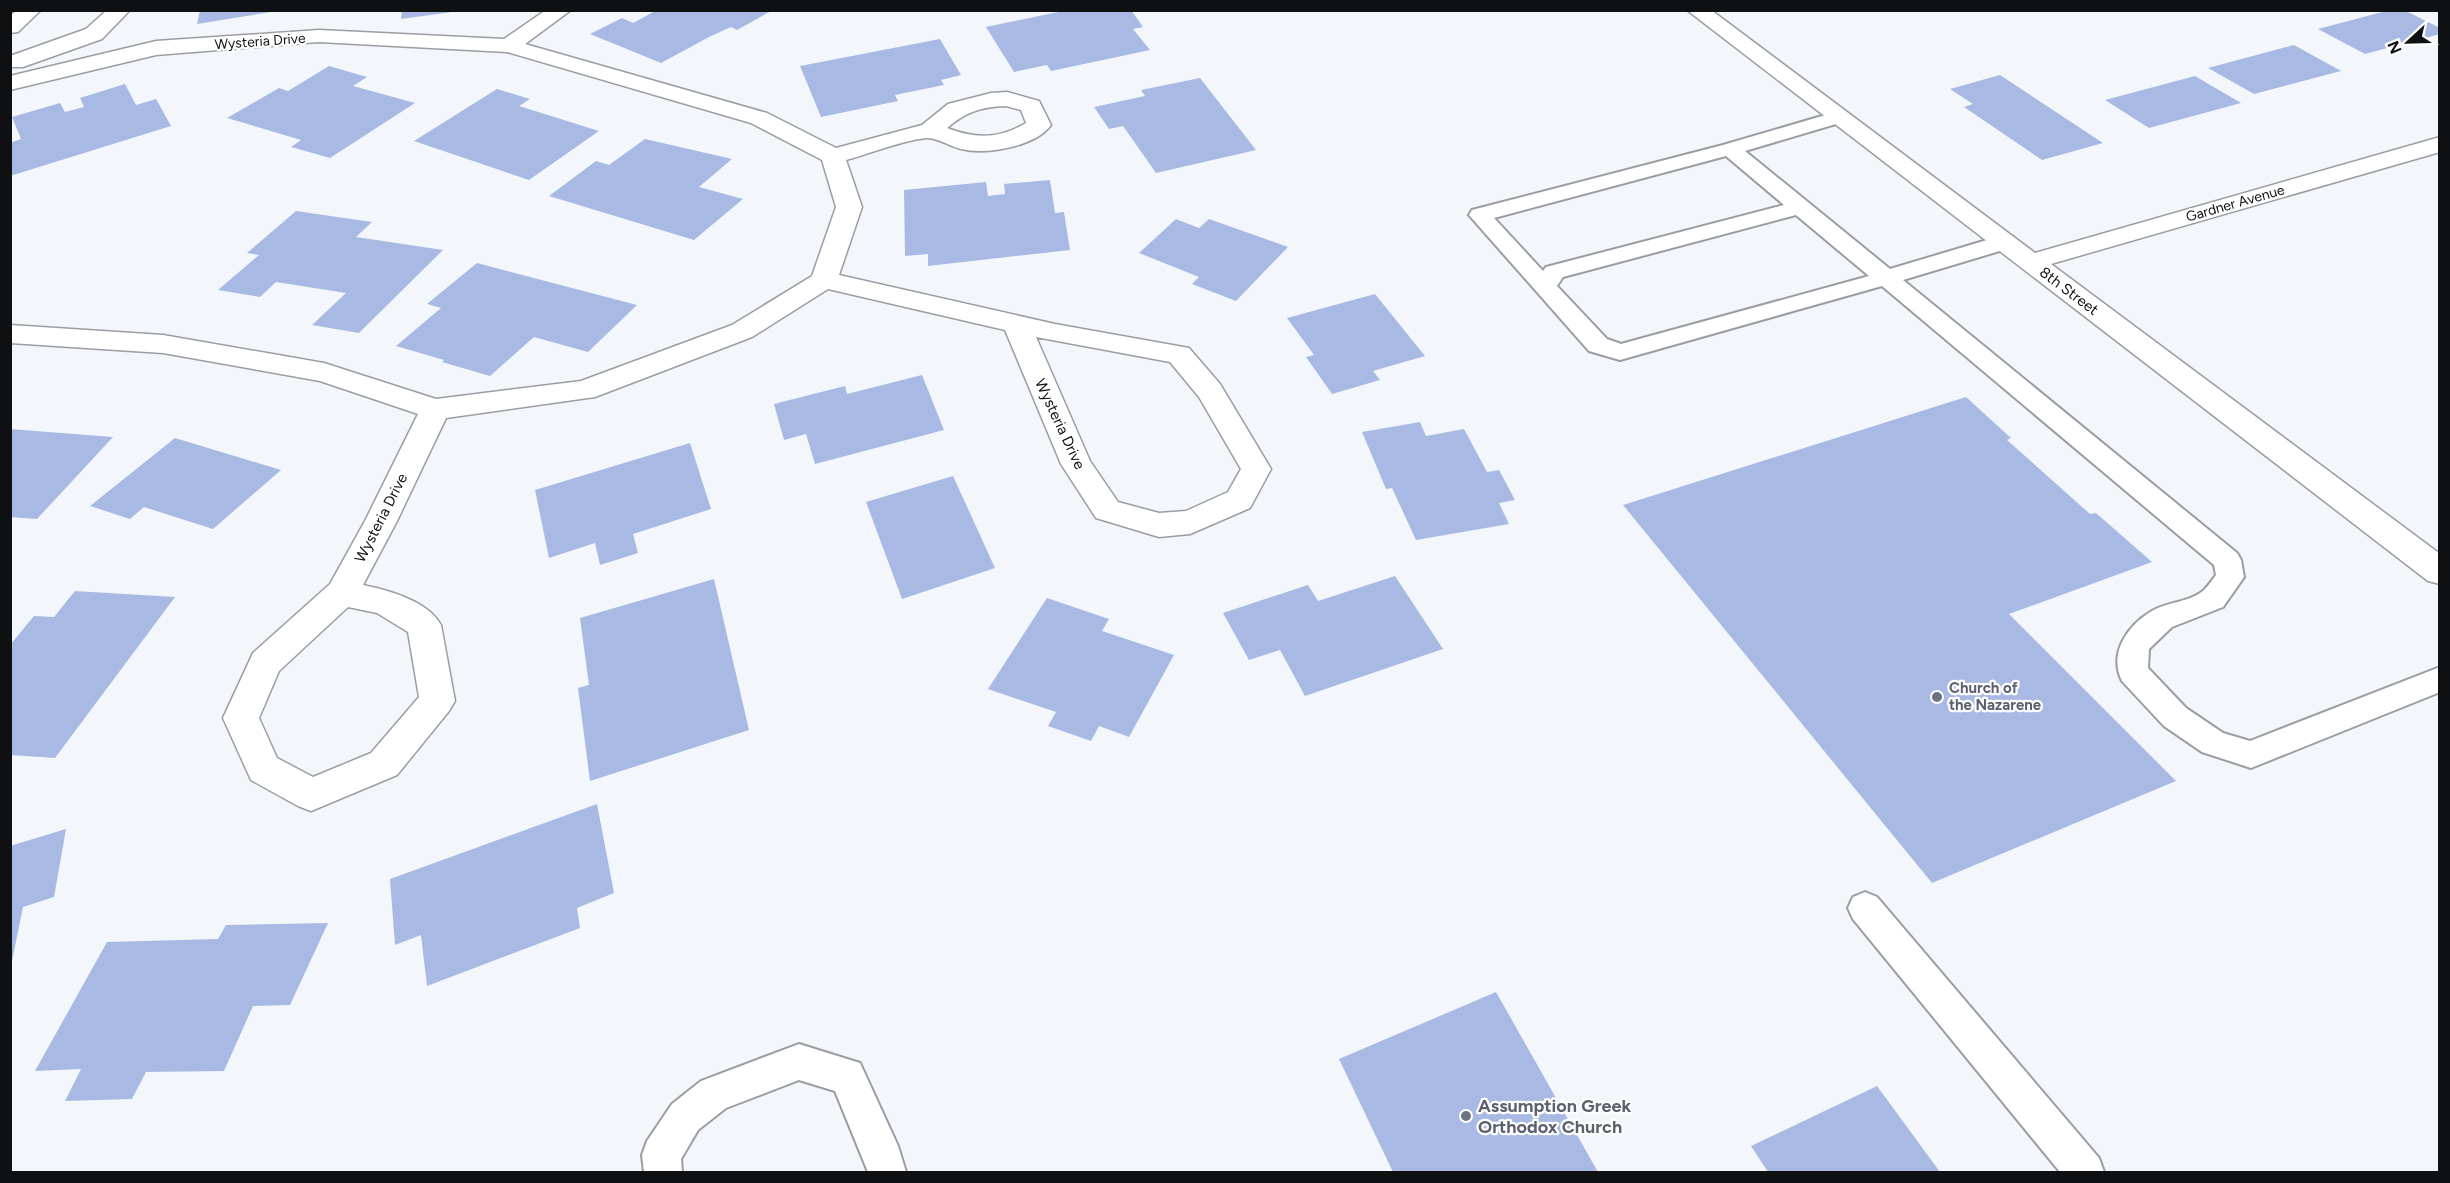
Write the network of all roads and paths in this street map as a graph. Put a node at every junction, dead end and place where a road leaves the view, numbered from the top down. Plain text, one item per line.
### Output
1 (30, 10) edge
2 (120, 10) edge
3 (561, 10) edge
4 (1698, 10) edge
5 (10, 27) edge
6 (508, 46) junction
7 (12, 74) edge
8 (1839, 117) junction
9 (930, 130) dead end
10 (2439, 144) edge
11 (1730, 149) junction
12 (833, 156) junction
13 (1800, 207) junction
14 (2005, 242) junction
15 (2031, 262) junction
16 (1886, 278) junction
17 (824, 280) junction
18 (1545, 287) junction
19 (1016, 324) junction
20 (10, 334) edge
21 (435, 409) junction
22 (2439, 572) edge
23 (342, 593) junction
24 (2439, 679) edge
25 (1865, 908) dead end
26 (663, 1173) edge
27 (887, 1173) edge
28 (2085, 1173) edge

1 - 5 street
2 - 7 street, Wysteria Drive
3 - 6 street
4 - 8 street, 8th Street
6 - 7 street, Wysteria Drive
6 - 12 street, Wysteria Drive
8 - 11 lane
8 - 14 street, 8th Street
9 - 12 street
10 - 15 street, Gardner Avenue
11 - 13 lane
11 - 18 lane
12 - 17 street
13 - 16 lane
13 - 18 lane
14 - 15 street, 8th Street
14 - 16 lane
15 - 22 street, 8th Street
16 - 18 lane
16 - 24 lane
17 - 19 street, Wysteria Drive
17 - 21 street
19 - 19 street, Wysteria Drive
20 - 21 street
21 - 23 street, Wysteria Drive
23 - 23 street, Wysteria Drive
25 - 28 lane
26 - 27 lane

